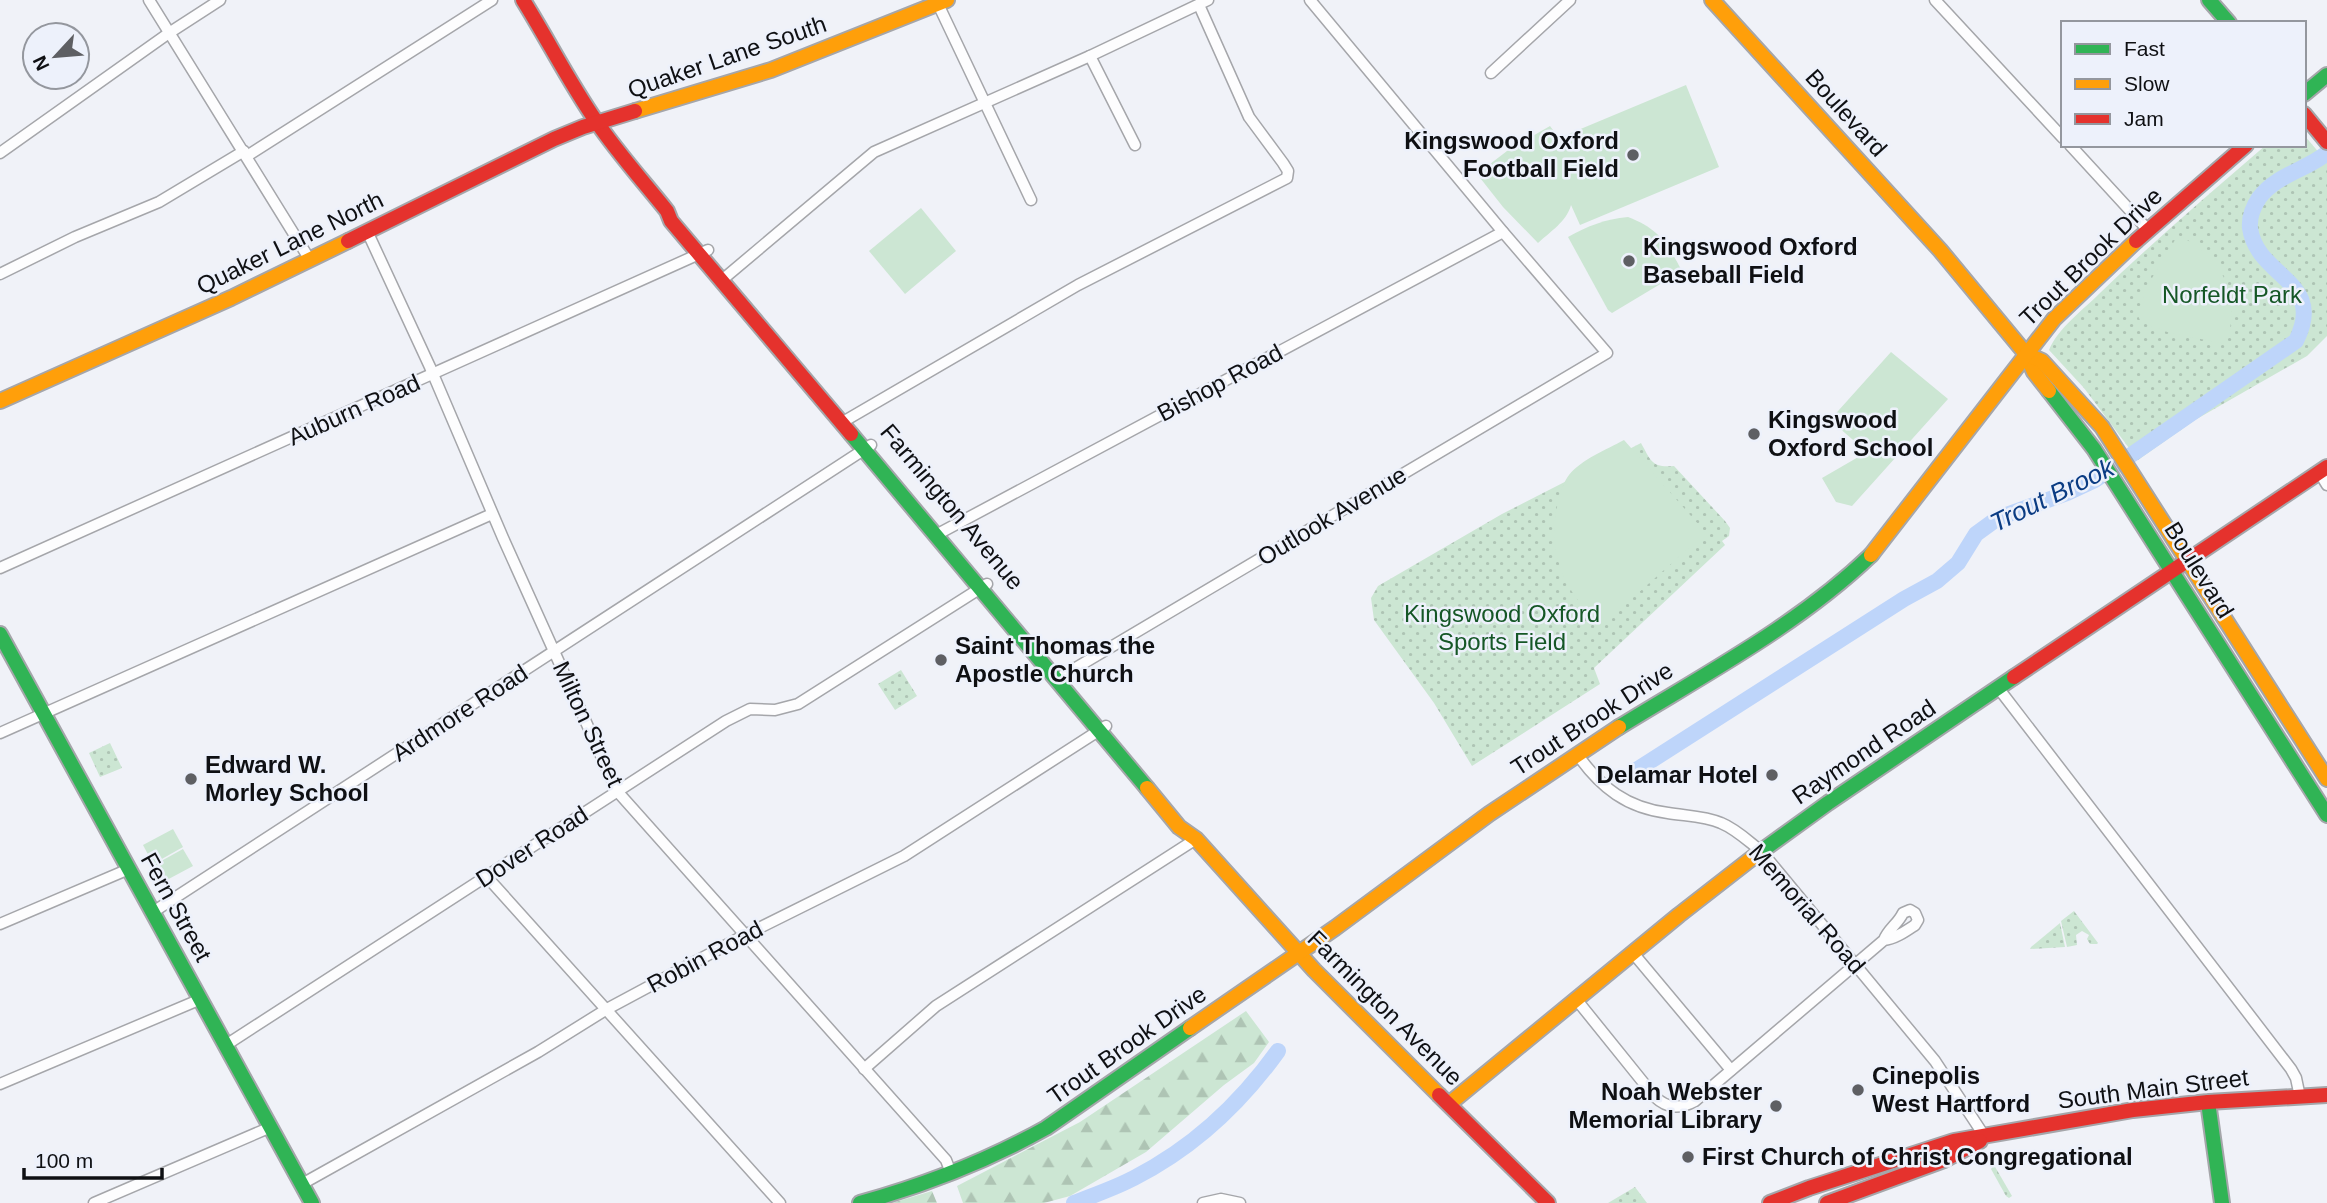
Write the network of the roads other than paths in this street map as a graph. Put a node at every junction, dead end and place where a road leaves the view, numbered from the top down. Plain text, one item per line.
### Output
1 (149, 0) edge
2 (220, 0) edge
3 (492, 0) edge
4 (512, 0) edge
5 (523, 0) edge
6 (1310, 0) edge
7 (1570, 0) edge
8 (1712, 0) edge
9 (1935, 0) edge
10 (2210, 0) edge
11 (943, 2) edge
12 (1204, 2) edge
13 (2227, 21) edge
14 (169, 33) junction
15 (1090, 56) junction
16 (1491, 73) dead end
17 (2327, 75) edge
18 (567, 77) junction
19 (2306, 92) edge
20 (986, 103) junction
21 (2306, 116) edge
22 (598, 124) junction
23 (2061, 136) edge
24 (2326, 141) edge
25 (1135, 145) dead end
26 (2072, 147) edge
27 (2244, 147) edge
28 (0, 153) edge
29 (246, 154) junction
30 (1031, 200) dead end
31 (2148, 230) junction
32 (367, 232) junction
33 (1503, 232) junction
34 (704, 253) junction
35 (310, 260) junction
36 (0, 274) edge
37 (725, 278) junction
38 (2025, 354) junction
39 (433, 375) junction
40 (0, 401) edge
41 (845, 421) junction
42 (2101, 426) junction
43 (2090, 443) junction
44 (867, 448) junction
45 (2324, 475) edge
46 (492, 514) junction
47 (940, 533) junction
48 (2188, 561) junction
49 (0, 568) edge
50 (2173, 572) junction
51 (984, 586) junction
52 (0, 634) edge
53 (555, 652) junction
54 (1060, 677) junction
55 (1998, 689) junction
56 (2271, 691) junction
57 (2255, 701) junction
58 (44, 713) junction
59 (1103, 728) junction
60 (0, 733) edge
61 (1577, 754) junction
62 (2327, 779) edge
63 (617, 791) junction
64 (2327, 815) edge
65 (1196, 839) junction
66 (1761, 851) junction
67 (129, 869) junction
68 (487, 877) junction
69 (153, 912) junction
70 (0, 924) edge
71 (745, 935) junction
72 (1884, 940) dead end
73 (1298, 953) junction
74 (1633, 953) junction
75 (1856, 964) junction
76 (201, 999) junction
77 (1576, 999) junction
78 (607, 1009) junction
79 (226, 1045) junction
80 (864, 1069) junction
81 (1731, 1070) junction
82 (0, 1084) edge
83 (2327, 1095) edge
84 (2300, 1097) junction
85 (2208, 1102) junction
86 (1449, 1104) junction
87 (271, 1127) junction
88 (1985, 1138) junction
89 (951, 1173) junction
90 (302, 1184) junction
91 (94, 1203) edge
92 (312, 1203) edge
93 (780, 1203) edge
94 (860, 1203) edge
95 (1203, 1203) edge
96 (1240, 1203) edge
97 (1548, 1203) edge
98 (1770, 1203) edge
99 (1827, 1203) edge
100 (2222, 1203) edge

1 - 14 street
2 - 14 street
3 - 29 street
4 - 18 main road, Farmington Avenue
5 - 18 main road, Farmington Avenue
6 - 33 street
7 - 16 street
8 - 38 main road, Boulevard
9 - 23 street
10 - 13 main road
11 - 20 street
11 - 22 main road, Quaker Lane South
12 - 15 street
12 - 41 street
14 - 28 street
14 - 29 street
15 - 20 street
15 - 25 street
17 - 19 main road
18 - 22 main road, Farmington Avenue
20 - 30 street
20 - 37 street
21 - 24 main road
22 - 32 main road, Quaker Lane North
22 - 34 main road, Farmington Avenue
26 - 31 street
27 - 31 main road, Trout Brook Drive
29 - 35 street
29 - 36 street
31 - 38 main road, Trout Brook Drive
32 - 35 main road, Quaker Lane North
32 - 39 street, Milton Street
33 - 47 street, Bishop Road
33 - 54 street, Outlook Avenue
34 - 37 main road, Farmington Avenue
34 - 39 street, Auburn Road
35 - 40 main road, Quaker Lane North
37 - 41 main road, Farmington Avenue
38 - 42 main road, Boulevard
38 - 43 main road, Boulevard
38 - 61 main road, Trout Brook Drive
39 - 46 street, Milton Street
39 - 49 street, Auburn Road
41 - 44 main road, Farmington Avenue
42 - 43 main road
42 - 48 main road, Boulevard
43 - 50 main road, Boulevard
44 - 47 main road, Farmington Avenue
44 - 53 street, Ardmore Road
45 - 48 main road, Raymond Road
46 - 53 street, Milton Street
46 - 58 street
47 - 51 main road, Farmington Avenue
48 - 50 main road, Raymond Road
48 - 56 main road, Boulevard
50 - 55 main road, Raymond Road
50 - 57 main road, Boulevard
51 - 54 main road, Farmington Avenue
51 - 63 street, Dover Road
52 - 58 main road, Fern Street
53 - 63 street, Milton Street
53 - 69 street, Ardmore Road
54 - 59 main road, Farmington Avenue
55 - 66 main road, Raymond Road
55 - 84 street
56 - 57 main road
56 - 62 main road, Boulevard
57 - 64 main road, Boulevard
58 - 60 street
58 - 67 main road, Fern Street
59 - 65 main road, Farmington Avenue
59 - 71 street, Robin Road
61 - 66 street, Memorial Road
61 - 73 main road, Trout Brook Drive
63 - 68 street, Dover Road
63 - 71 street, Milton Street
65 - 73 main road, Farmington Avenue
65 - 80 street
66 - 74 main road, Raymond Road
66 - 75 street, Memorial Road
67 - 69 main road, Fern Street
67 - 70 street
68 - 78 street
68 - 79 street, Dover Road
69 - 76 main road, Fern Street
71 - 78 street, Robin Road
71 - 80 street, Milton Street
72 - 75 street
73 - 86 main road, Farmington Avenue
73 - 89 main road, Trout Brook Drive
74 - 77 main road, Raymond Road
74 - 81 street
75 - 81 street
75 - 88 street, Memorial Road
76 - 79 main road, Fern Street
76 - 82 street
77 - 81 street
77 - 86 main road, Raymond Road
78 - 90 street, Robin Road
78 - 93 street
79 - 87 main road, Fern Street
80 - 89 street, Milton Street
83 - 84 main road, South Main Street
84 - 85 main road, South Main Street
85 - 88 main road, South Main Street
85 - 100 main road
86 - 97 main road, Farmington Avenue
87 - 90 main road, Fern Street
87 - 91 street
88 - 98 main road, South Main Street
88 - 99 main road, South Main Street
89 - 94 main road, Trout Brook Drive
90 - 92 main road, Fern Street
95 - 96 street

